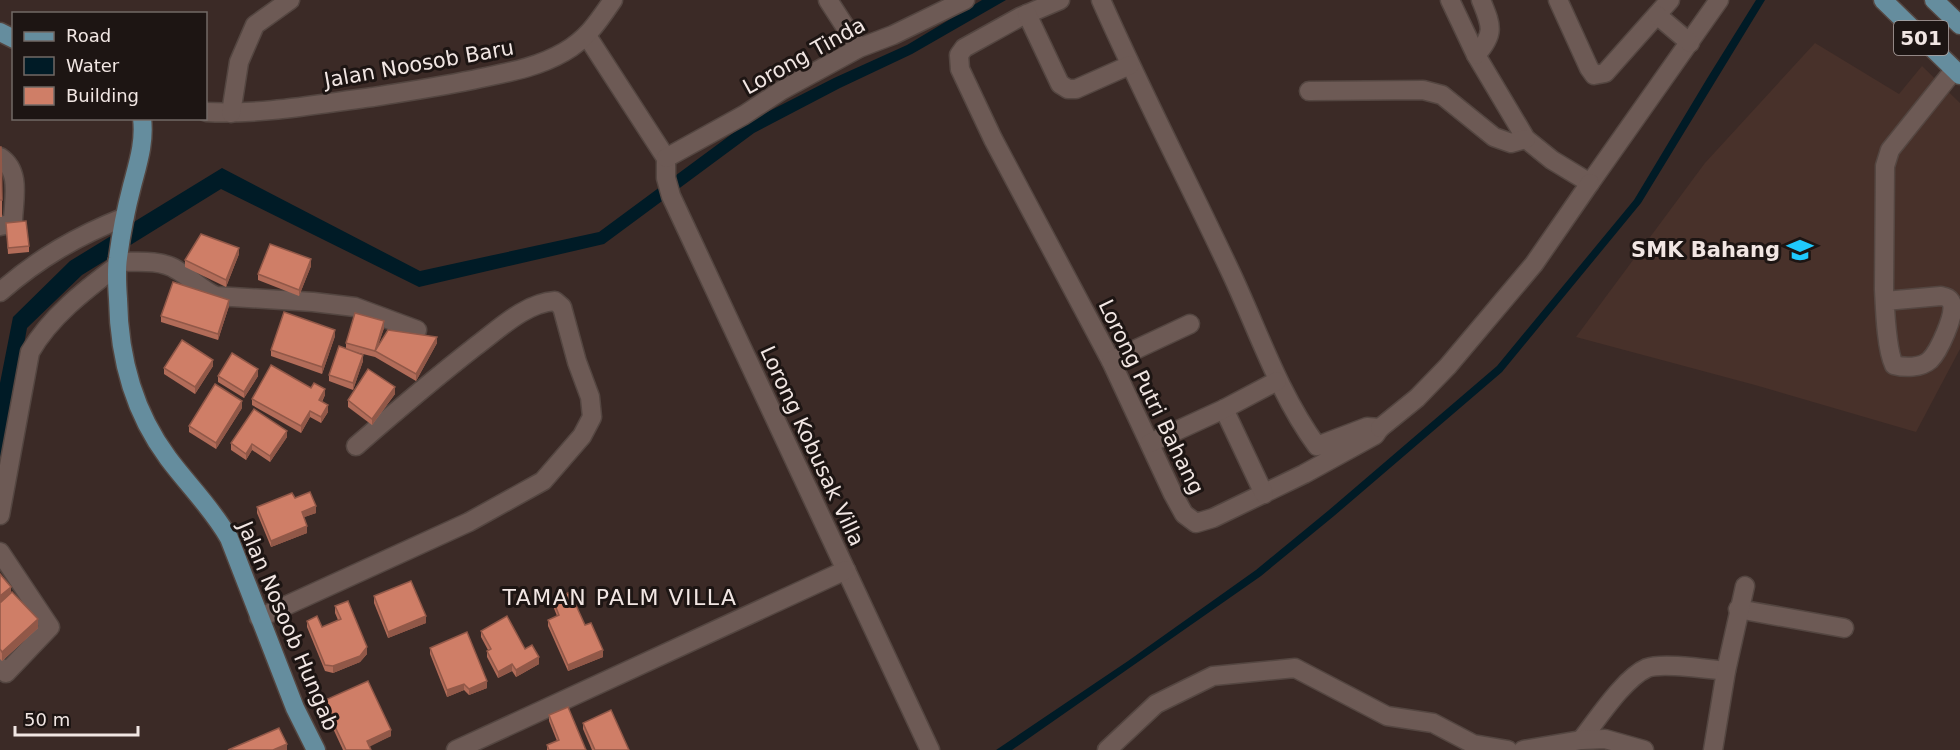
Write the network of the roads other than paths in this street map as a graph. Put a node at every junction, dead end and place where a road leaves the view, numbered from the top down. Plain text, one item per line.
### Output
1 (290, 0) edge
2 (613, 0) edge
3 (828, 0) edge
4 (965, 0) edge
5 (1060, 0) edge
6 (1101, 0) edge
7 (1450, 0) edge
8 (1481, 0) edge
9 (1558, 0) edge
10 (1670, 0) edge
11 (1719, 0) edge
12 (1883, 0) edge
13 (1934, 0) edge
14 (1027, 14) junction
15 (1657, 15) junction
16 (1960, 25) edge
17 (587, 36) junction
18 (1690, 42) junction
19 (859, 48) junction
20 (1476, 55) junction
21 (1130, 65) junction
22 (1957, 72) edge
23 (1309, 92) dead end
24 (207, 112) edge
25 (231, 114) junction
26 (142, 120) edge
27 (1526, 138) junction
28 (0, 157) edge
29 (666, 158) junction
30 (1590, 183) junction
31 (124, 222) junction
32 (0, 226) edge
33 (117, 262) junction
34 (0, 292) edge
35 (1885, 301) junction
36 (1190, 324) dead end
37 (417, 330) dead end
38 (1111, 361) junction
39 (1277, 381) junction
40 (1224, 408) junction
41 (1380, 428) junction
42 (1150, 443) junction
43 (356, 446) dead end
44 (1317, 446) junction
45 (1327, 462) junction
46 (1264, 494) junction
47 (0, 515) edge
48 (0, 552) edge
49 (846, 570) junction
50 (1745, 586) dead end
51 (1738, 609) junction
52 (259, 618) junction
53 (1844, 628) dead end
54 (0, 667) edge
55 (1726, 671) junction
56 (1581, 740) junction
57 (316, 750) edge
58 (456, 750) edge
59 (930, 750) edge
60 (1107, 750) edge
61 (1509, 750) edge
62 (1523, 750) edge
63 (1644, 750) edge
64 (1713, 750) edge

1 - 25 street
2 - 17 street, Jalan Noosob Baru
3 - 19 street
4 - 19 street, Lorong Tinda
5 - 14 street, Lorong Putri Bahang
6 - 21 street
7 - 20 street
8 - 20 street
9 - 15 street
10 - 15 street
11 - 18 street, Lorong Putri Bahang
12 - 22 main road, 501
13 - 16 main road, 501
14 - 21 street
14 - 38 street, Lorong Putri Bahang
15 - 18 street
17 - 25 street, Jalan Noosob Baru
17 - 29 street
18 - 30 street, Lorong Putri Bahang
19 - 29 street, Lorong Tinda
20 - 27 street
21 - 39 street
22 - 35 street
23 - 27 street
24 - 25 street, Jalan Noosob Baru
26 - 31 main road, Jalan Nosoob Hungab
27 - 30 street
28 - 32 street
29 - 49 street, Lorong Kobusak Villa
30 - 41 street, Lorong Putri Bahang
31 - 33 main road, Jalan Nosoob Hungab
31 - 34 street
33 - 37 street
33 - 47 street
33 - 52 main road, Jalan Nosoob Hungab
35 - 35 street
36 - 38 street
38 - 42 street, Lorong Putri Bahang
39 - 40 street
39 - 44 street
40 - 42 street
40 - 46 street
41 - 44 street
41 - 45 street, Lorong Putri Bahang
42 - 46 street, Lorong Putri Bahang
43 - 52 street
44 - 45 street
45 - 46 street, Lorong Putri Bahang
48 - 54 street
49 - 58 street
49 - 59 street, Lorong Kobusak Villa
50 - 51 street
51 - 53 street
51 - 55 street
52 - 57 main road, Jalan Nosoob Hungab
55 - 56 street
55 - 64 street
56 - 62 street
56 - 63 street
60 - 61 street

